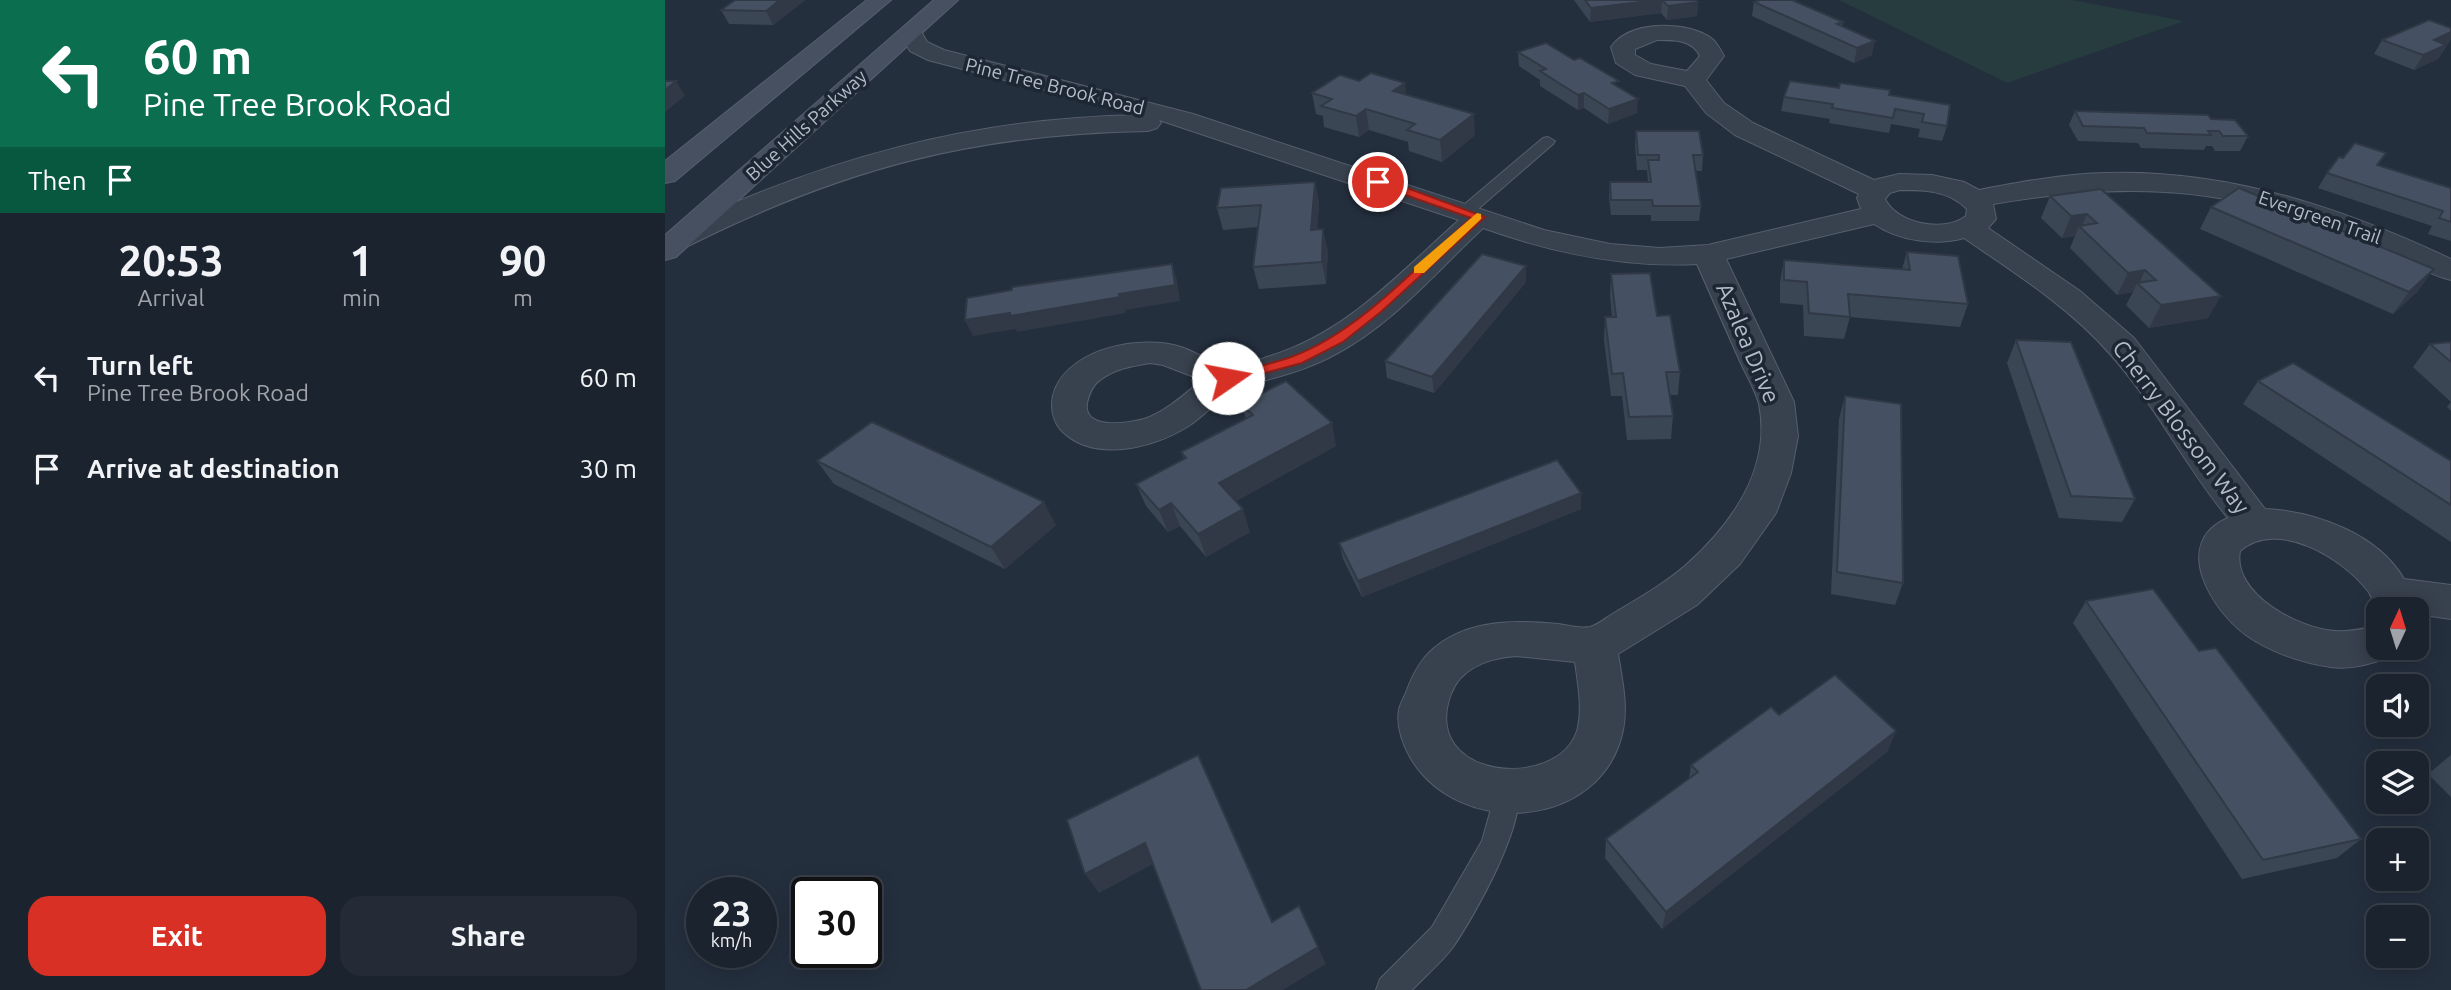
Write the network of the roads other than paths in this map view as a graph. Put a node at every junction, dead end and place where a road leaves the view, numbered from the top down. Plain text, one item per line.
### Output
1 (880, 0) edge
2 (947, 0) edge
3 (911, 33) junction
4 (1693, 80) dead end
5 (1038, 82) junction
6 (1209, 127) junction
7 (994, 135) junction
8 (1548, 141) dead end
9 (665, 176) edge
10 (1877, 202) junction
11 (1472, 214) junction
12 (1972, 214) junction
13 (672, 245) edge
14 (1709, 254) junction
15 (2451, 271) edge
16 (1228, 378) dead end
17 (2256, 525) junction
18 (2390, 597) edge
19 (2429, 602) edge
20 (2451, 602) edge
21 (1595, 646) junction
22 (2366, 646) edge
23 (1507, 793) junction
24 (1391, 990) edge

1 - 9 main road
2 - 3 main road, Blue Hills Parkway
3 - 5 street, Pine Tree Brook Road
3 - 13 main road, Blue Hills Parkway
4 - 10 street, Evergreen Trail
5 - 6 street, Pine Tree Brook Road
5 - 7 street
6 - 7 street, Pine Tree Brook Road
6 - 11 street, Pine Tree Brook Road
7 - 13 street, Pine Tree Brook Road
8 - 11 lane
10 - 12 street, Evergreen Trail
10 - 12 street, Cherry Blossom Way
10 - 14 street, Pine Tree Brook Road
11 - 14 street, Pine Tree Brook Road
11 - 16 street
12 - 15 street, Evergreen Trail
12 - 17 street, Cherry Blossom Way
14 - 21 street, Azalea Drive
17 - 18 street, Cherry Blossom Way
17 - 22 street, Cherry Blossom Way
19 - 20 street, Cherry Blossom Way
21 - 23 street
21 - 23 street
23 - 24 lane

